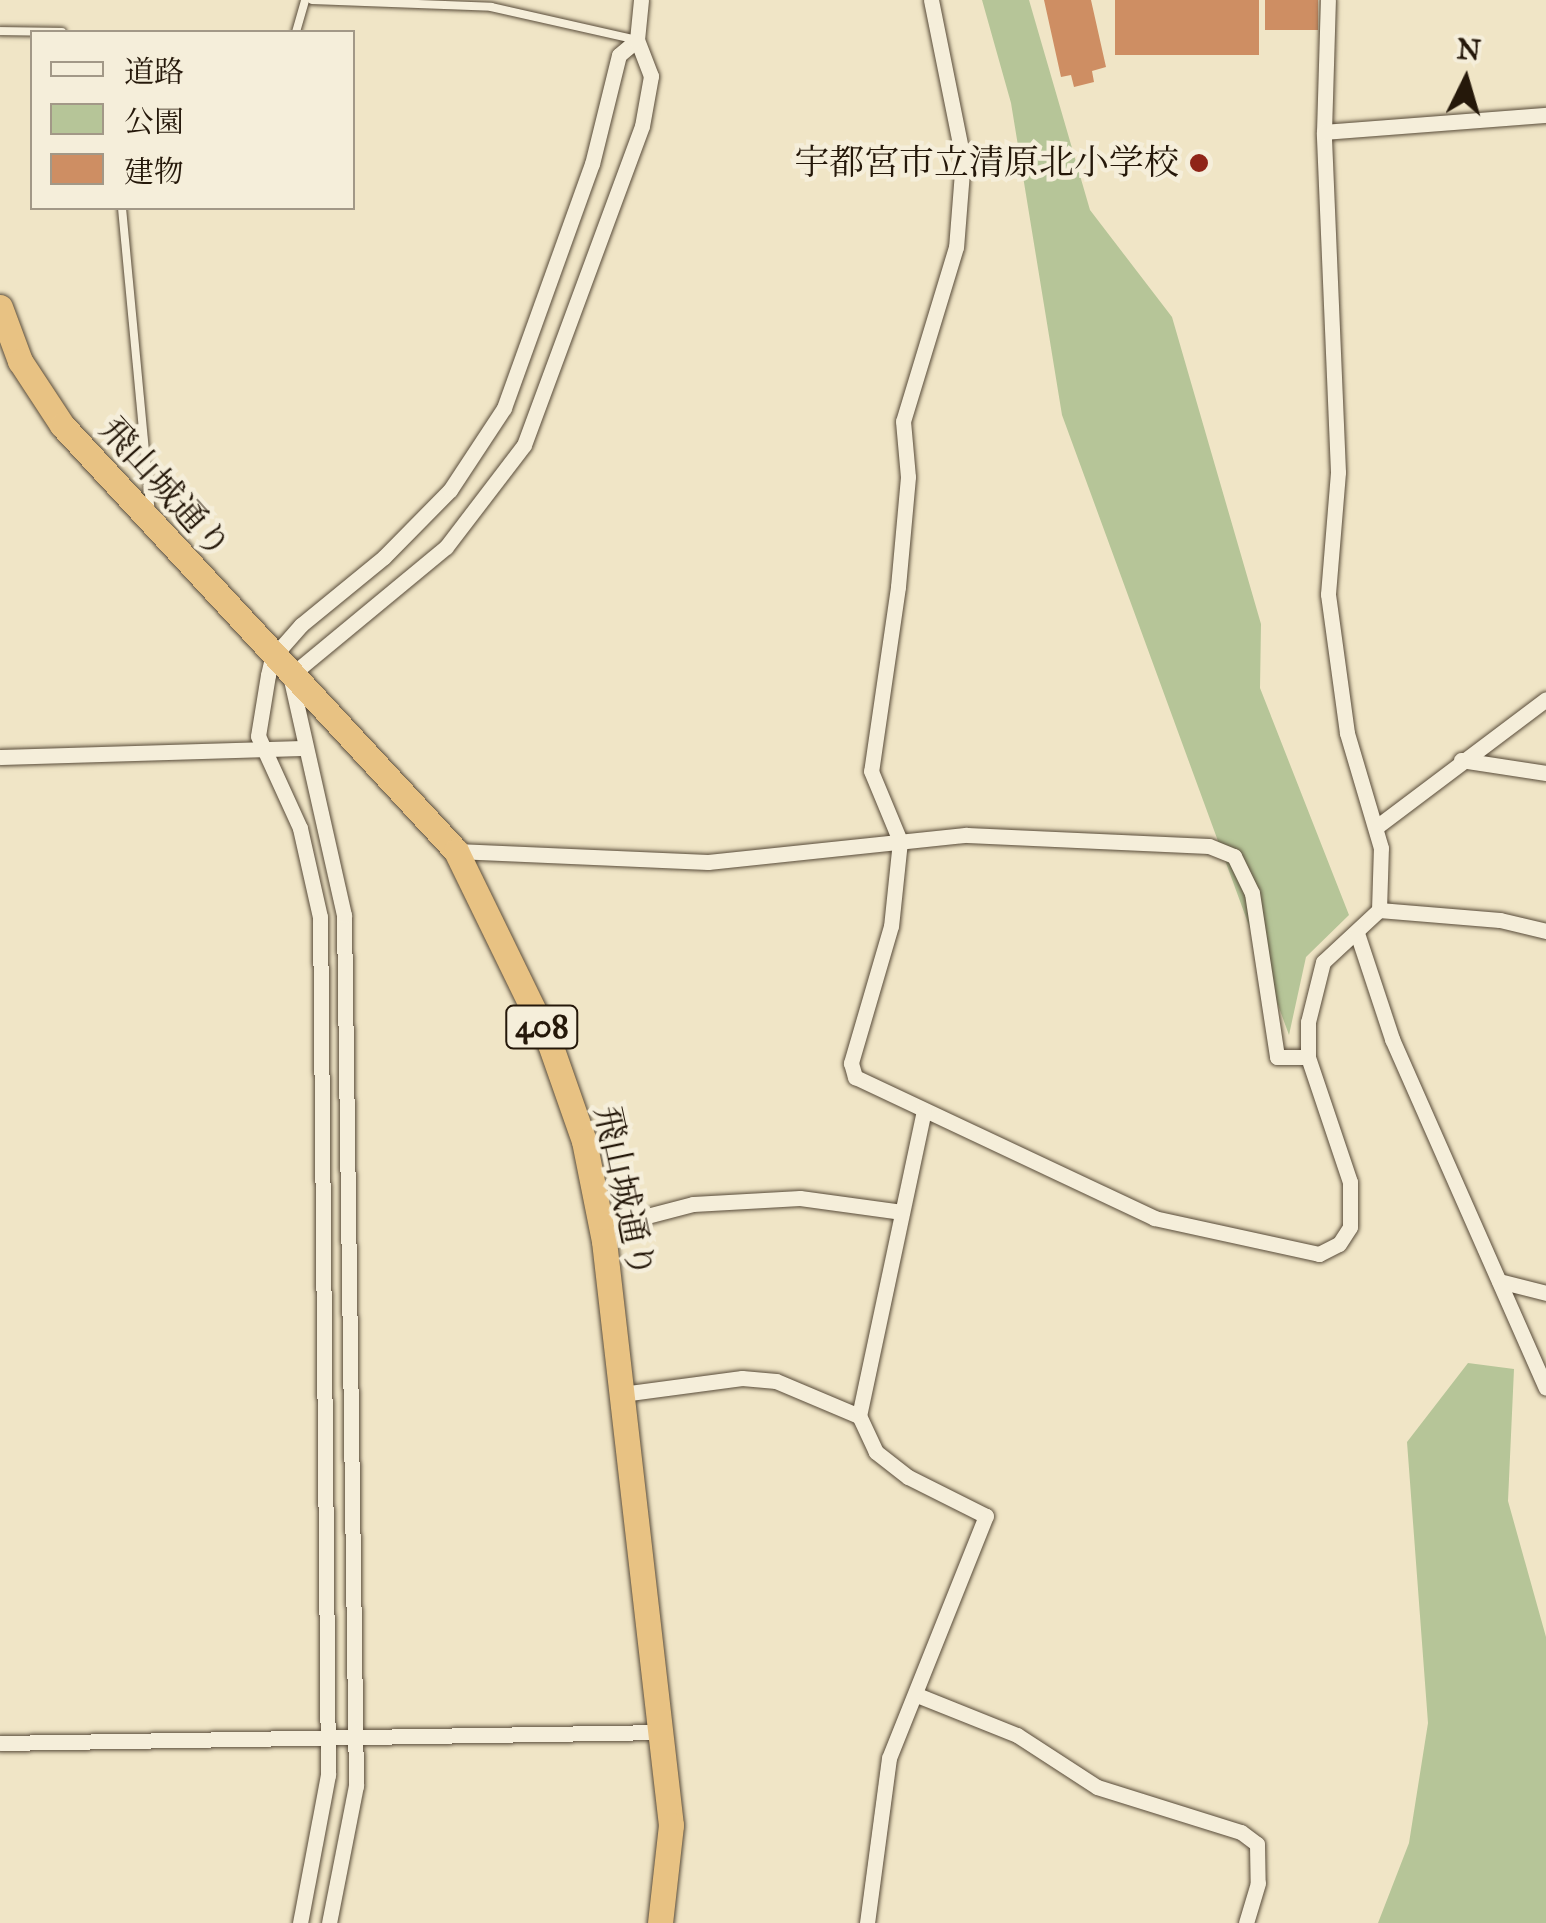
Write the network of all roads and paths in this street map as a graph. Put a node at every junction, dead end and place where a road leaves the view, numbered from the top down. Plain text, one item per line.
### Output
1 (308, 0) edge
2 (641, 0) edge
3 (931, 0) edge
4 (1328, 0) edge
5 (0, 30) edge
6 (297, 30) edge
7 (30, 31) edge
8 (637, 40) junction
9 (1546, 115) edge
10 (1324, 132) junction
11 (122, 210) edge
12 (0, 307) edge
13 (148, 520) junction
14 (281, 667) junction
15 (1546, 699) edge
16 (303, 748) junction
17 (264, 749) junction
18 (0, 758) edge
19 (1461, 760) junction
20 (1546, 773) edge
21 (1379, 826) junction
22 (900, 841) junction
23 (456, 851) junction
24 (1379, 910) junction
25 (1546, 931) edge
26 (1358, 933) junction
27 (1308, 1056) junction
28 (924, 1111) junction
29 (902, 1212) junction
30 (602, 1228) junction
31 (1499, 1281) junction
32 (1546, 1292) edge
33 (1546, 1388) edge
34 (622, 1394) junction
35 (860, 1416) junction
36 (918, 1695) junction
37 (661, 1732) junction
38 (356, 1736) junction
39 (327, 1737) junction
40 (0, 1743) edge
41 (300, 1923) edge
42 (329, 1923) edge
43 (660, 1923) edge
44 (867, 1923) edge
45 (1246, 1923) edge

1 - 6 lane
1 - 8 lane
2 - 8 street
3 - 22 street
4 - 10 street
5 - 7 lane
8 - 14 street
8 - 14 street
9 - 10 street
10 - 21 street
11 - 13 lane
12 - 13 highway, 飛山城通り / 408
13 - 14 highway, 飛山城通り / 408
14 - 16 street
14 - 17 street
14 - 23 highway, 飛山城通り / 408
15 - 19 street
16 - 17 street
16 - 38 street
17 - 18 street
17 - 39 street
19 - 20 street
19 - 21 street
21 - 24 street
22 - 23 street
22 - 27 street
22 - 28 street
23 - 30 highway, 飛山城通り / 408
24 - 25 street
24 - 26 street
26 - 27 street
26 - 31 street
27 - 28 street
28 - 29 street
29 - 30 street
29 - 35 street
30 - 34 highway, 飛山城通り / 408
31 - 32 street
31 - 33 street
34 - 35 street
34 - 37 highway, 飛山城通り / 408
35 - 36 street
36 - 44 street
36 - 45 street
37 - 38 street
37 - 43 highway, 飛山城通り / 408
38 - 39 street
38 - 42 street
39 - 40 street
39 - 41 street

